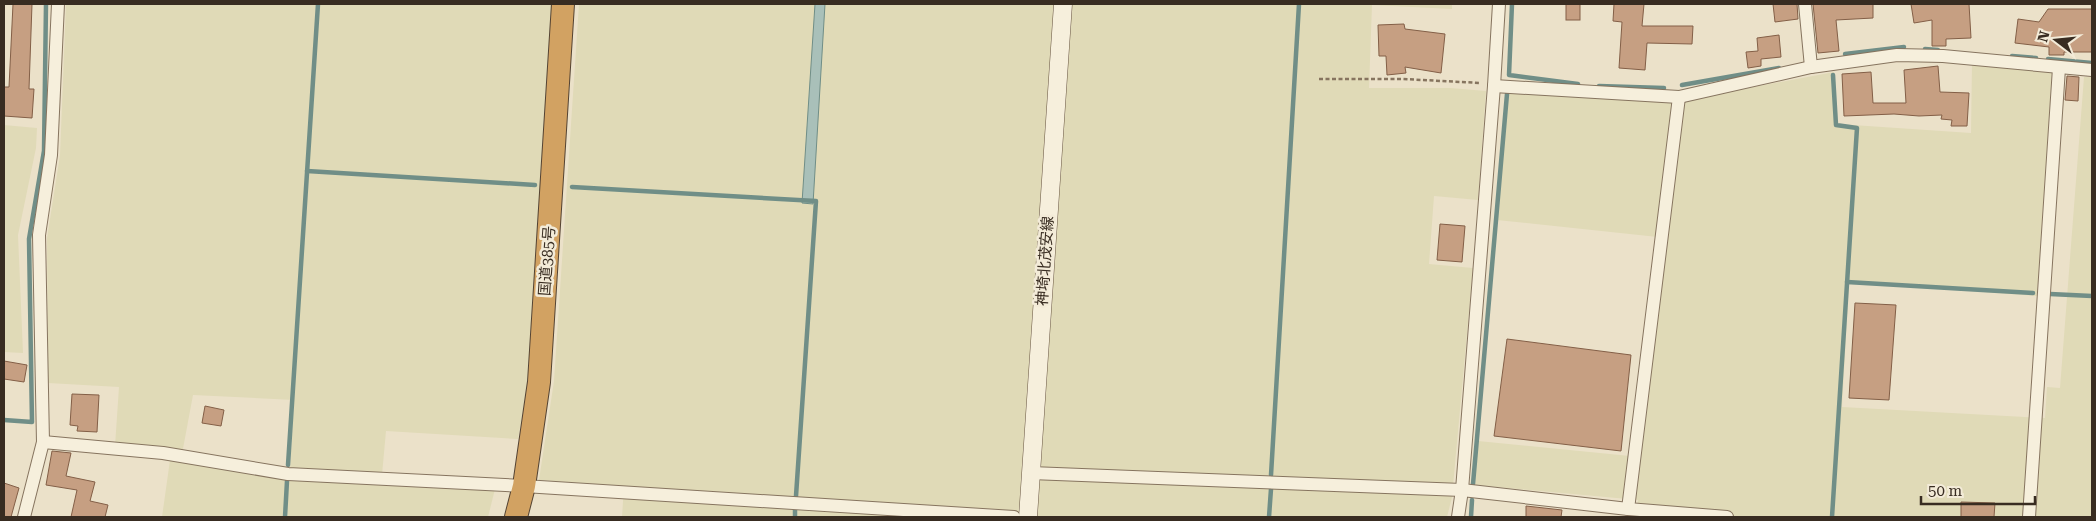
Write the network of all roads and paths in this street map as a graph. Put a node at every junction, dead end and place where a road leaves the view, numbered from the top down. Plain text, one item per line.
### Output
1 (58, 4) edge
2 (563, 4) edge
3 (1063, 4) edge
4 (1499, 4) edge
5 (1805, 4) edge
6 (1811, 67) junction
7 (2059, 68) junction
8 (2092, 70) edge
9 (1319, 79) dead end
10 (1494, 86) junction
11 (1679, 97) junction
12 (43, 442) junction
13 (1031, 474) junction
14 (524, 486) junction
15 (1462, 490) junction
16 (1628, 509) junction
17 (24, 517) edge
18 (516, 517) edge
19 (1014, 517) edge
20 (1028, 517) edge
21 (1458, 517) edge
22 (1728, 517) edge
23 (2029, 517) edge

1 - 12 street
2 - 14 highway, 国道385号
3 - 13 main road, 神埼北茂安線
4 - 10 street
5 - 6 street
6 - 7 street
6 - 11 street
7 - 8 street
7 - 23 street
9 - 10 path
10 - 11 street
10 - 15 street
11 - 16 street
12 - 14 street
12 - 17 street
13 - 15 street
13 - 20 main road, 神埼北茂安線
14 - 18 highway, 国道385号
14 - 19 street
15 - 16 street
15 - 21 street
16 - 22 street

